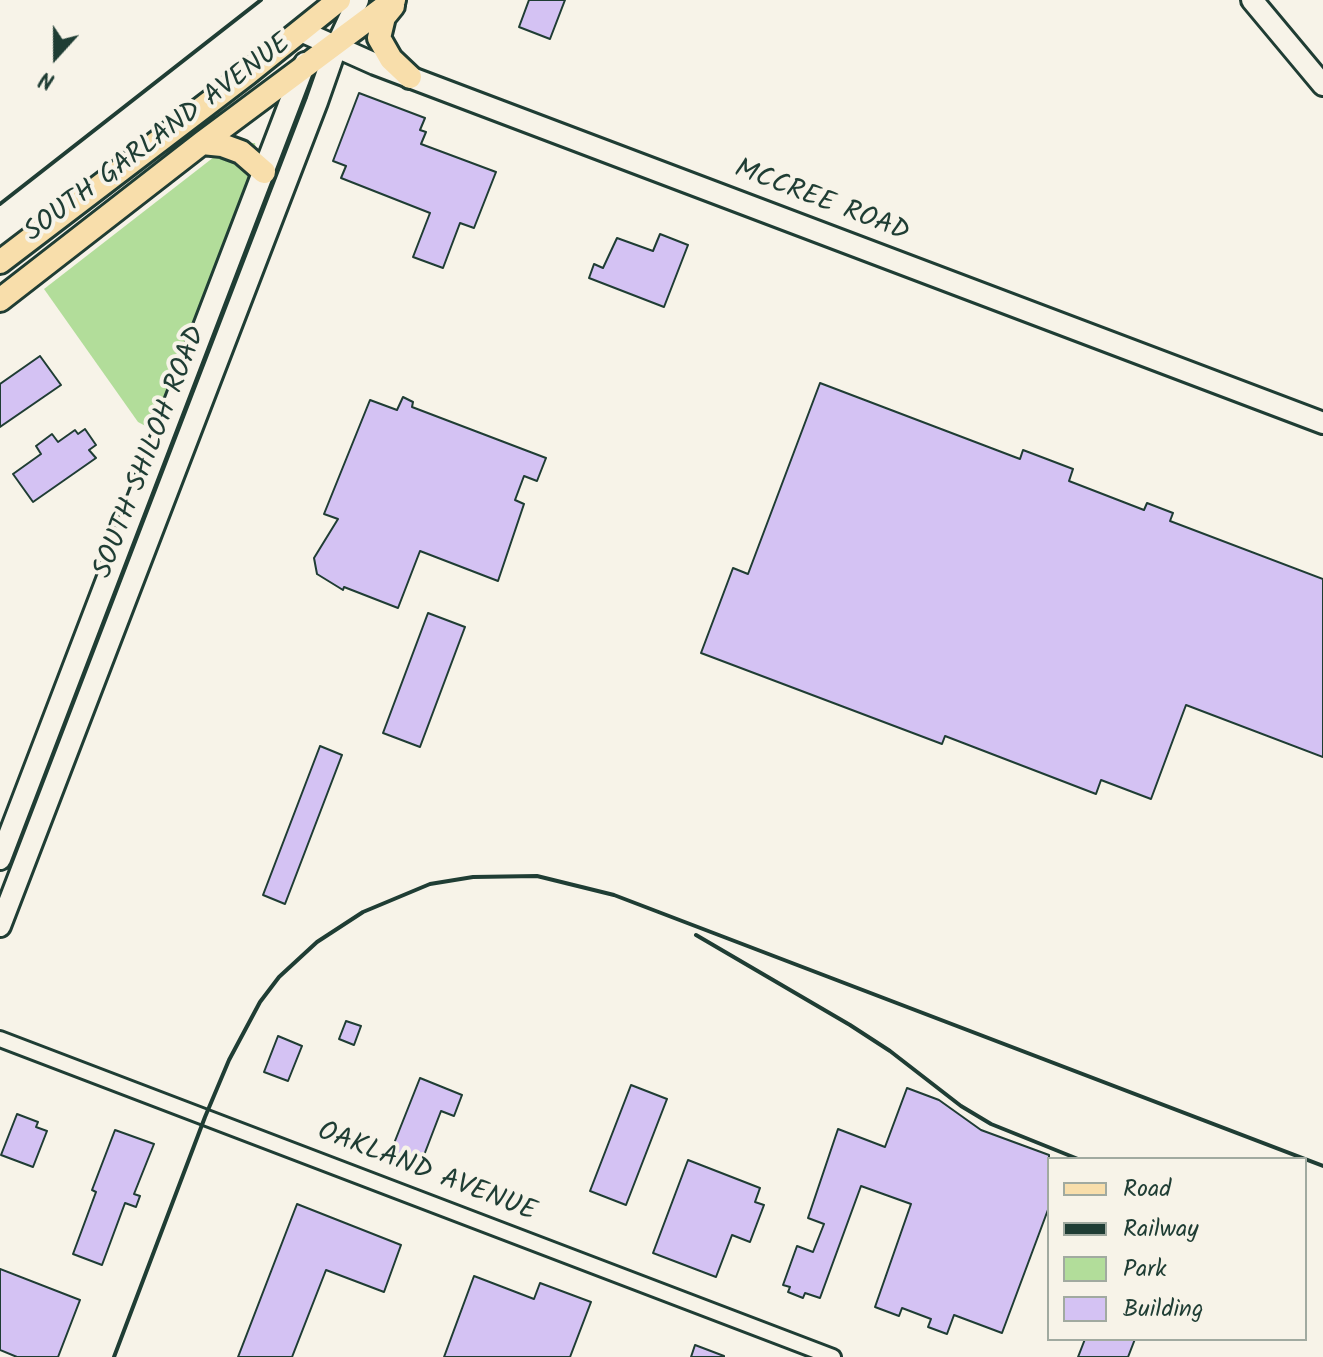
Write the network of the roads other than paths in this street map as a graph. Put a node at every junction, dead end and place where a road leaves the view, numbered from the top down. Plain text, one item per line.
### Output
1 (358, 0) edge
2 (395, 0) edge
3 (1252, 0) edge
4 (330, 4) edge
5 (308, 33) junction
6 (337, 45) junction
7 (304, 67) junction
8 (410, 77) junction
9 (1323, 85) edge
10 (202, 143) junction
11 (264, 172) junction
12 (0, 262) edge
13 (0, 300) edge
14 (1323, 423) edge
15 (99, 602) junction
16 (121, 611) junction
17 (91, 623) junction
18 (113, 632) junction
19 (0, 859) edge
20 (0, 926) edge
21 (0, 1039) edge
22 (833, 1357) edge

1 - 6 main road, SOUTH SHILOH ROAD
2 - 6 main road, SOUTH GARLAND AVENUE
2 - 8 main road
3 - 9 main road
4 - 5 main road, SOUTH GARLAND AVENUE
5 - 6 main road, MCCREE ROAD
5 - 7 main road, SOUTH SHILOH ROAD
5 - 12 main road, SOUTH GARLAND AVENUE
6 - 7 main road, SOUTH GARLAND AVENUE
6 - 8 main road, MCCREE ROAD
6 - 16 main road, SOUTH SHILOH ROAD
7 - 10 main road, SOUTH GARLAND AVENUE
7 - 11 main road, SOUTH SHILOH ROAD
8 - 14 main road, MCCREE ROAD
10 - 11 main road
10 - 13 main road, SOUTH GARLAND AVENUE
11 - 15 main road, SOUTH SHILOH ROAD
15 - 16 main road
15 - 17 main road, SOUTH SHILOH ROAD
16 - 18 main road, SOUTH SHILOH ROAD
17 - 18 main road
17 - 19 main road, SOUTH SHILOH ROAD
18 - 20 main road, SOUTH SHILOH ROAD
21 - 22 street, OAKLAND AVENUE

